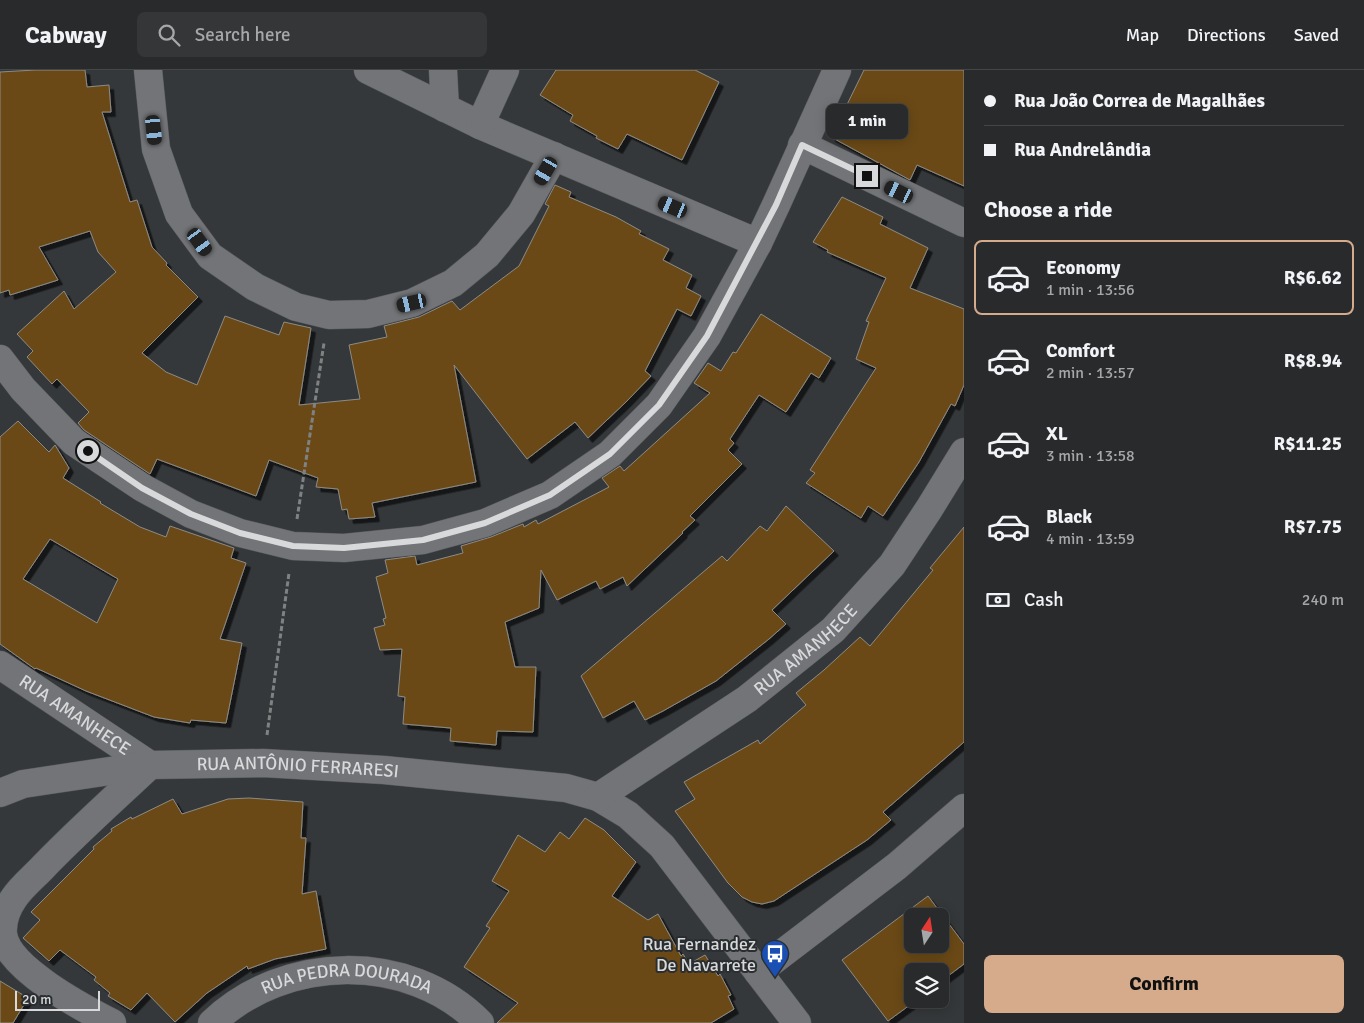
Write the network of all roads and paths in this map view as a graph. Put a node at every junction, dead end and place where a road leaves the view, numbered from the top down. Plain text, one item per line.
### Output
1 (148, 70) edge
2 (368, 70) edge
3 (443, 70) edge
4 (505, 70) edge
5 (837, 70) edge
6 (445, 108) junction
7 (480, 125) junction
8 (802, 145) junction
9 (554, 156) junction
10 (964, 223) edge
11 (758, 242) junction
12 (328, 315) junction
13 (0, 359) edge
14 (964, 452) edge
15 (293, 546) junction
16 (0, 664) edge
17 (263, 763) junction
18 (150, 765) junction
19 (0, 793) edge
20 (598, 797) junction
21 (964, 808) edge
22 (758, 972) junction
23 (795, 1022) edge
24 (112, 1023) edge
25 (212, 1023) edge
26 (480, 1023) edge

1 - 12 street
2 - 6 street
3 - 6 street
4 - 7 street
5 - 8 street
6 - 7 street
7 - 9 street
8 - 10 street
8 - 11 street
9 - 11 street
9 - 12 street
11 - 15 street
12 - 15 path
13 - 15 street
14 - 20 street, RUA AMANHECE
15 - 17 path
16 - 18 street, RUA AMANHECE
17 - 18 street, RUA ANTÔNIO FERRARESI
17 - 20 street, RUA ANTÔNIO FERRARESI
18 - 19 street, RUA ANTÔNIO FERRARESI
18 - 24 street
20 - 22 street, RUA ANTÔNIO FERRARESI
21 - 22 street
22 - 23 street, RUA ANTÔNIO FERRARESI
25 - 26 street, RUA PEDRA DOURADA

